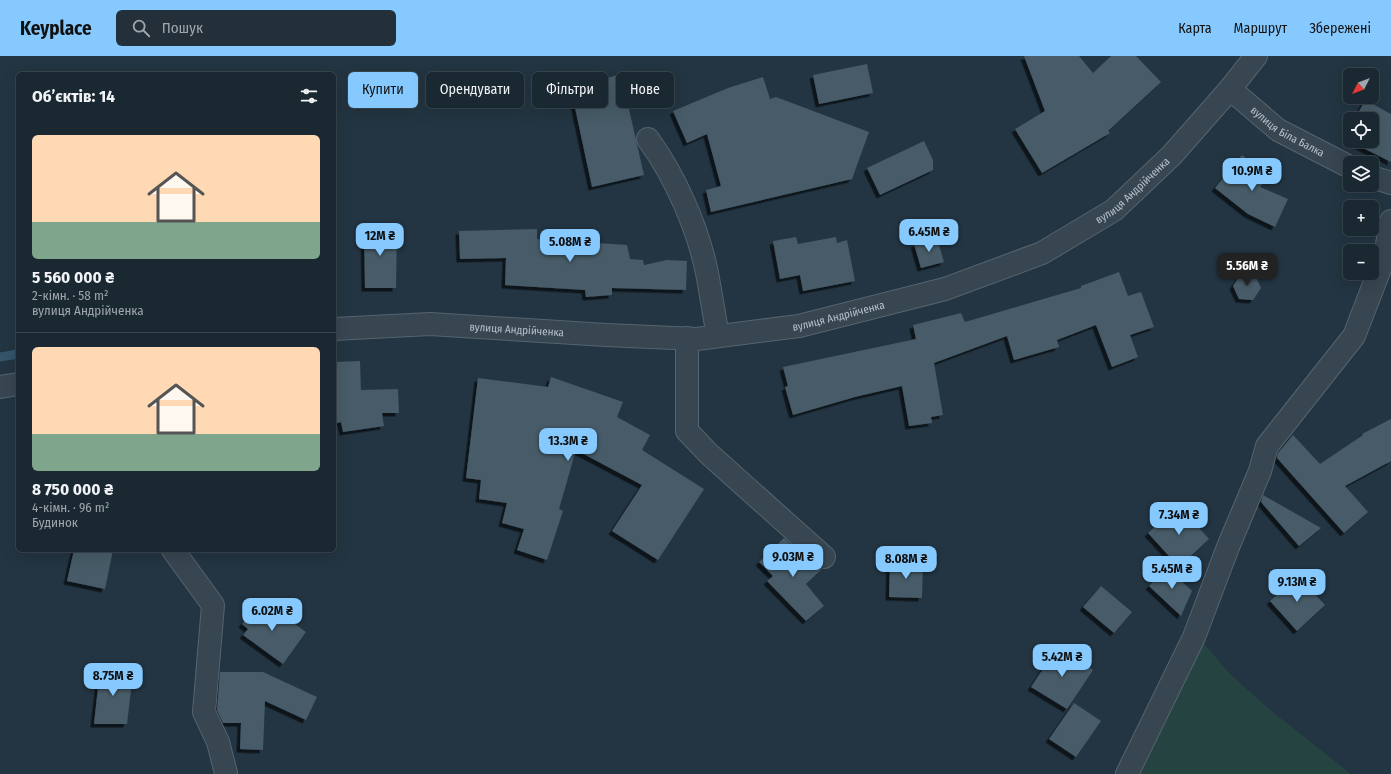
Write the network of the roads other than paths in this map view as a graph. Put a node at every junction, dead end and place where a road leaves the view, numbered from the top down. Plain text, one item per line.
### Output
1 (1256, 56) edge
2 (1230, 89) junction
3 (648, 139) dead end
4 (1343, 163) edge
5 (1379, 179) edge
6 (1391, 183) edge
7 (1391, 221) edge
8 (336, 328) edge
9 (718, 336) junction
10 (687, 338) junction
11 (16, 384) edge
12 (0, 387) edge
13 (174, 552) edge
14 (824, 557) dead end
15 (226, 773) edge
16 (1128, 774) edge

1 - 2 street, вулиця Андрійченка
2 - 4 street, вулиця Біла Балка
2 - 9 street, вулиця Андрійченка
3 - 9 street
5 - 6 street
7 - 16 street
8 - 10 street, вулиця Андрійченка
9 - 10 street, вулиця Андрійченка
10 - 14 street
11 - 12 street
13 - 15 street

